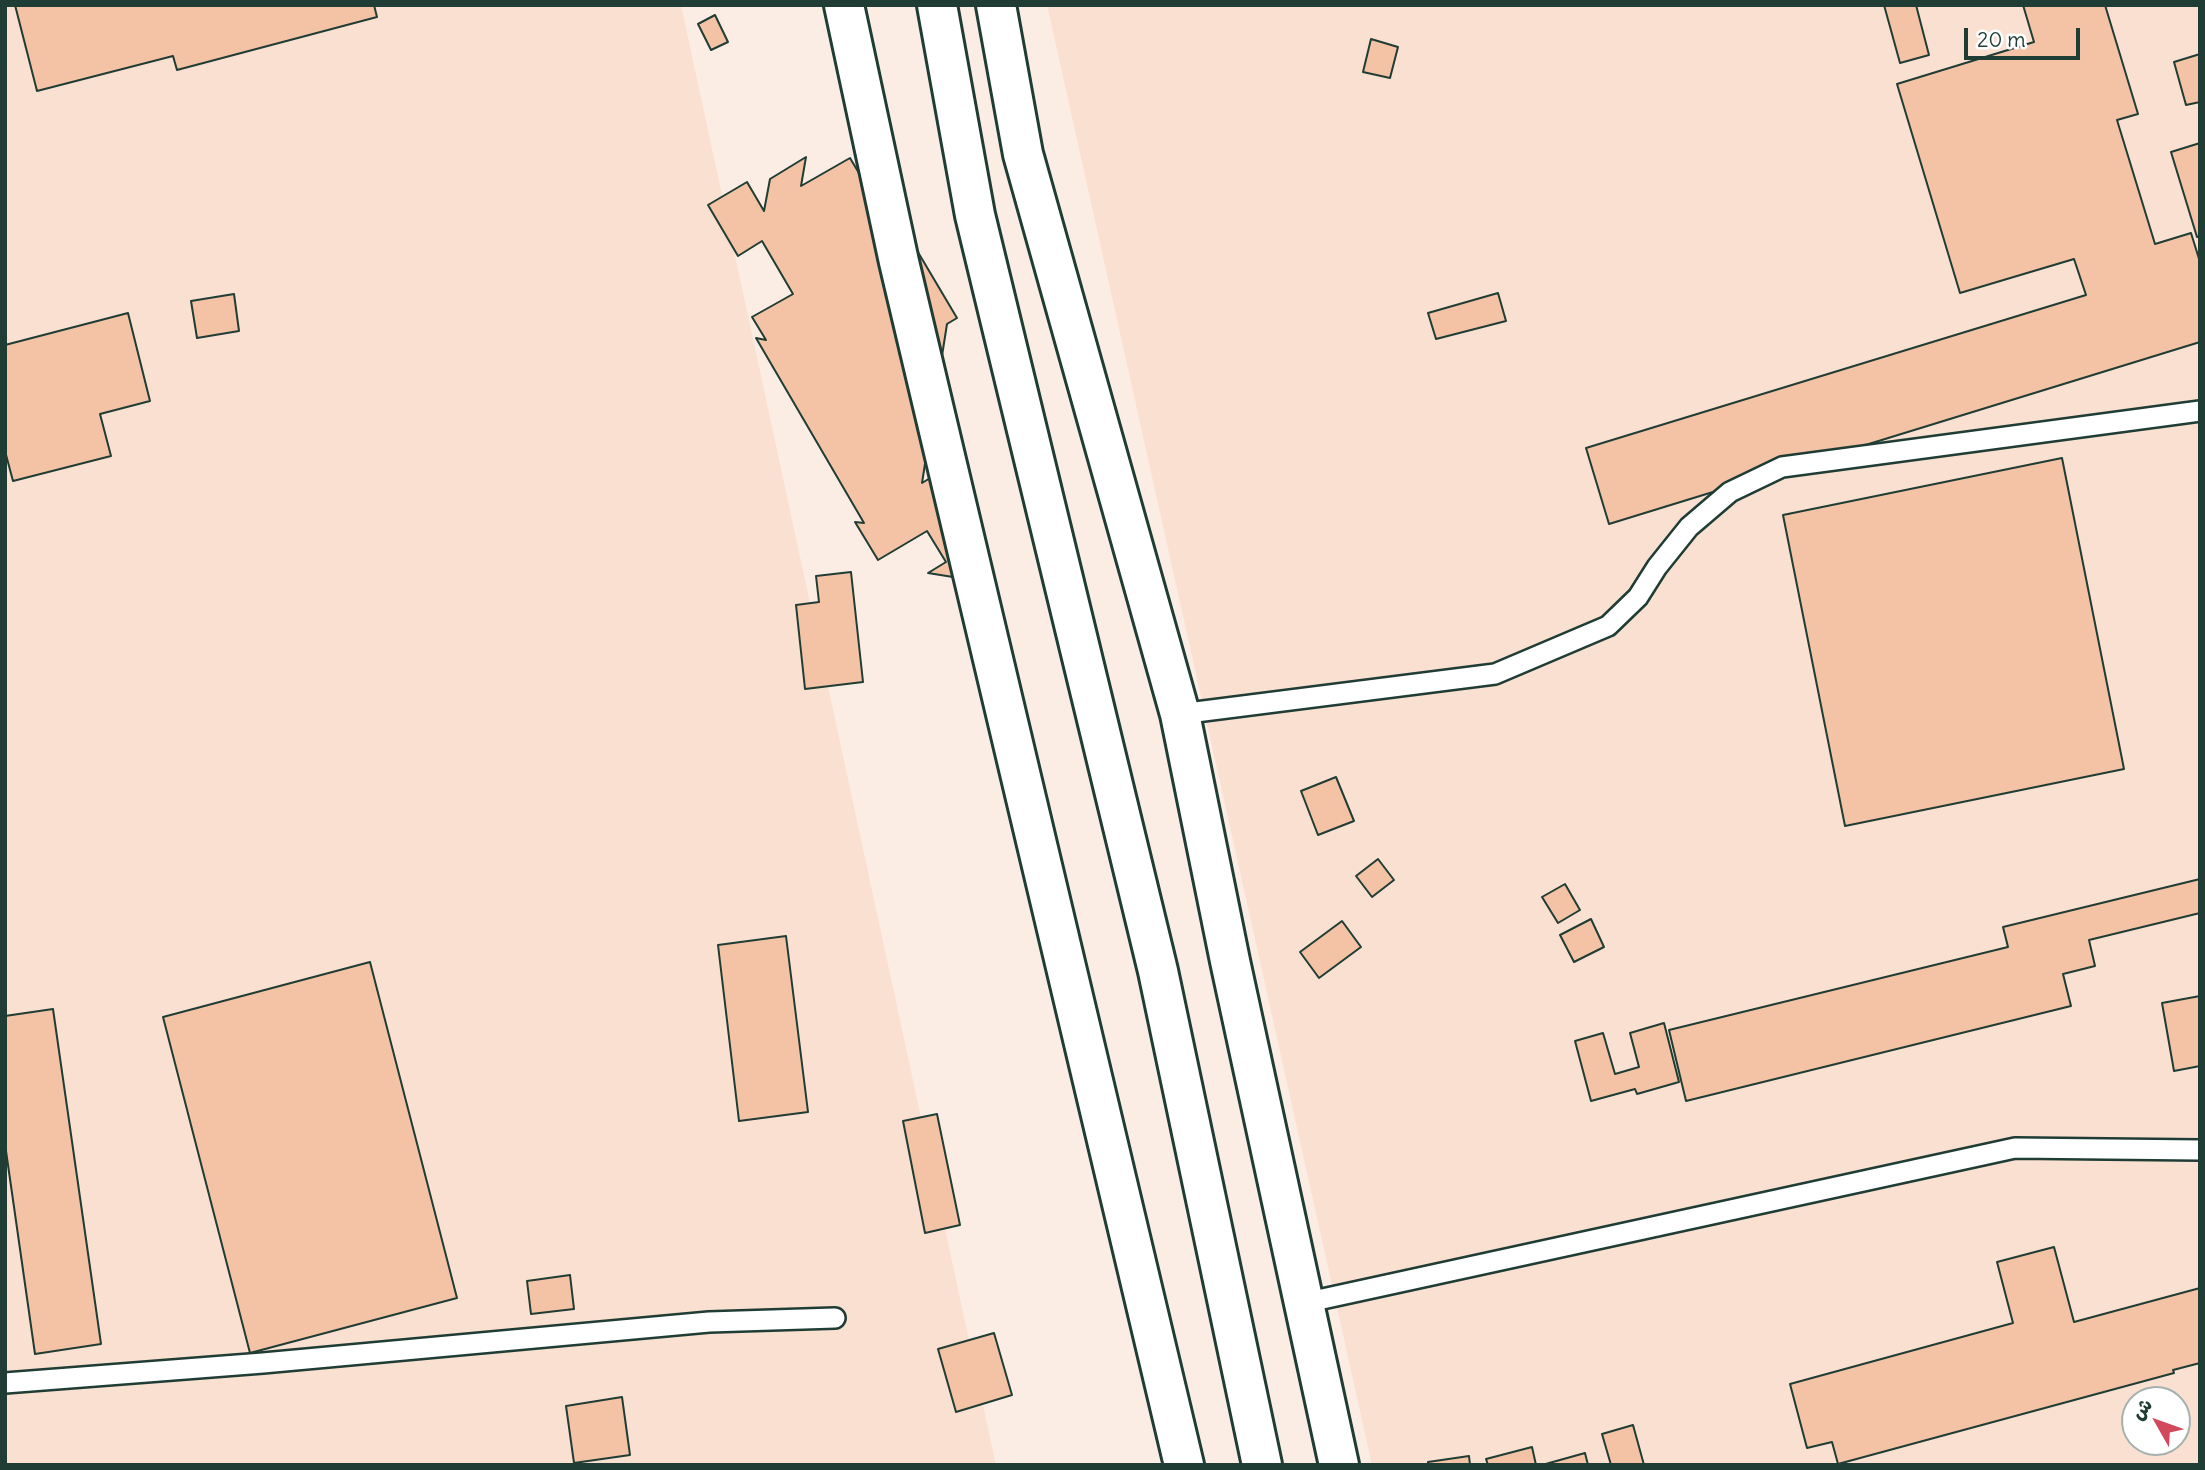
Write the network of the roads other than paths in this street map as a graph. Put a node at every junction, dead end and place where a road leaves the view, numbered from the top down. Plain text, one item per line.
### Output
1 (844, 5) edge
2 (937, 5) edge
3 (996, 5) edge
4 (2200, 411) edge
5 (1180, 714) junction
6 (2200, 1150) edge
7 (1304, 1303) junction
8 (835, 1318) dead end
9 (5, 1383) edge
10 (1184, 1465) edge
11 (1262, 1465) edge
12 (1339, 1465) edge

1 - 10 main road
2 - 11 main road
3 - 5 main road
4 - 5 lane
5 - 7 main road
6 - 7 lane
7 - 12 main road
8 - 9 lane

